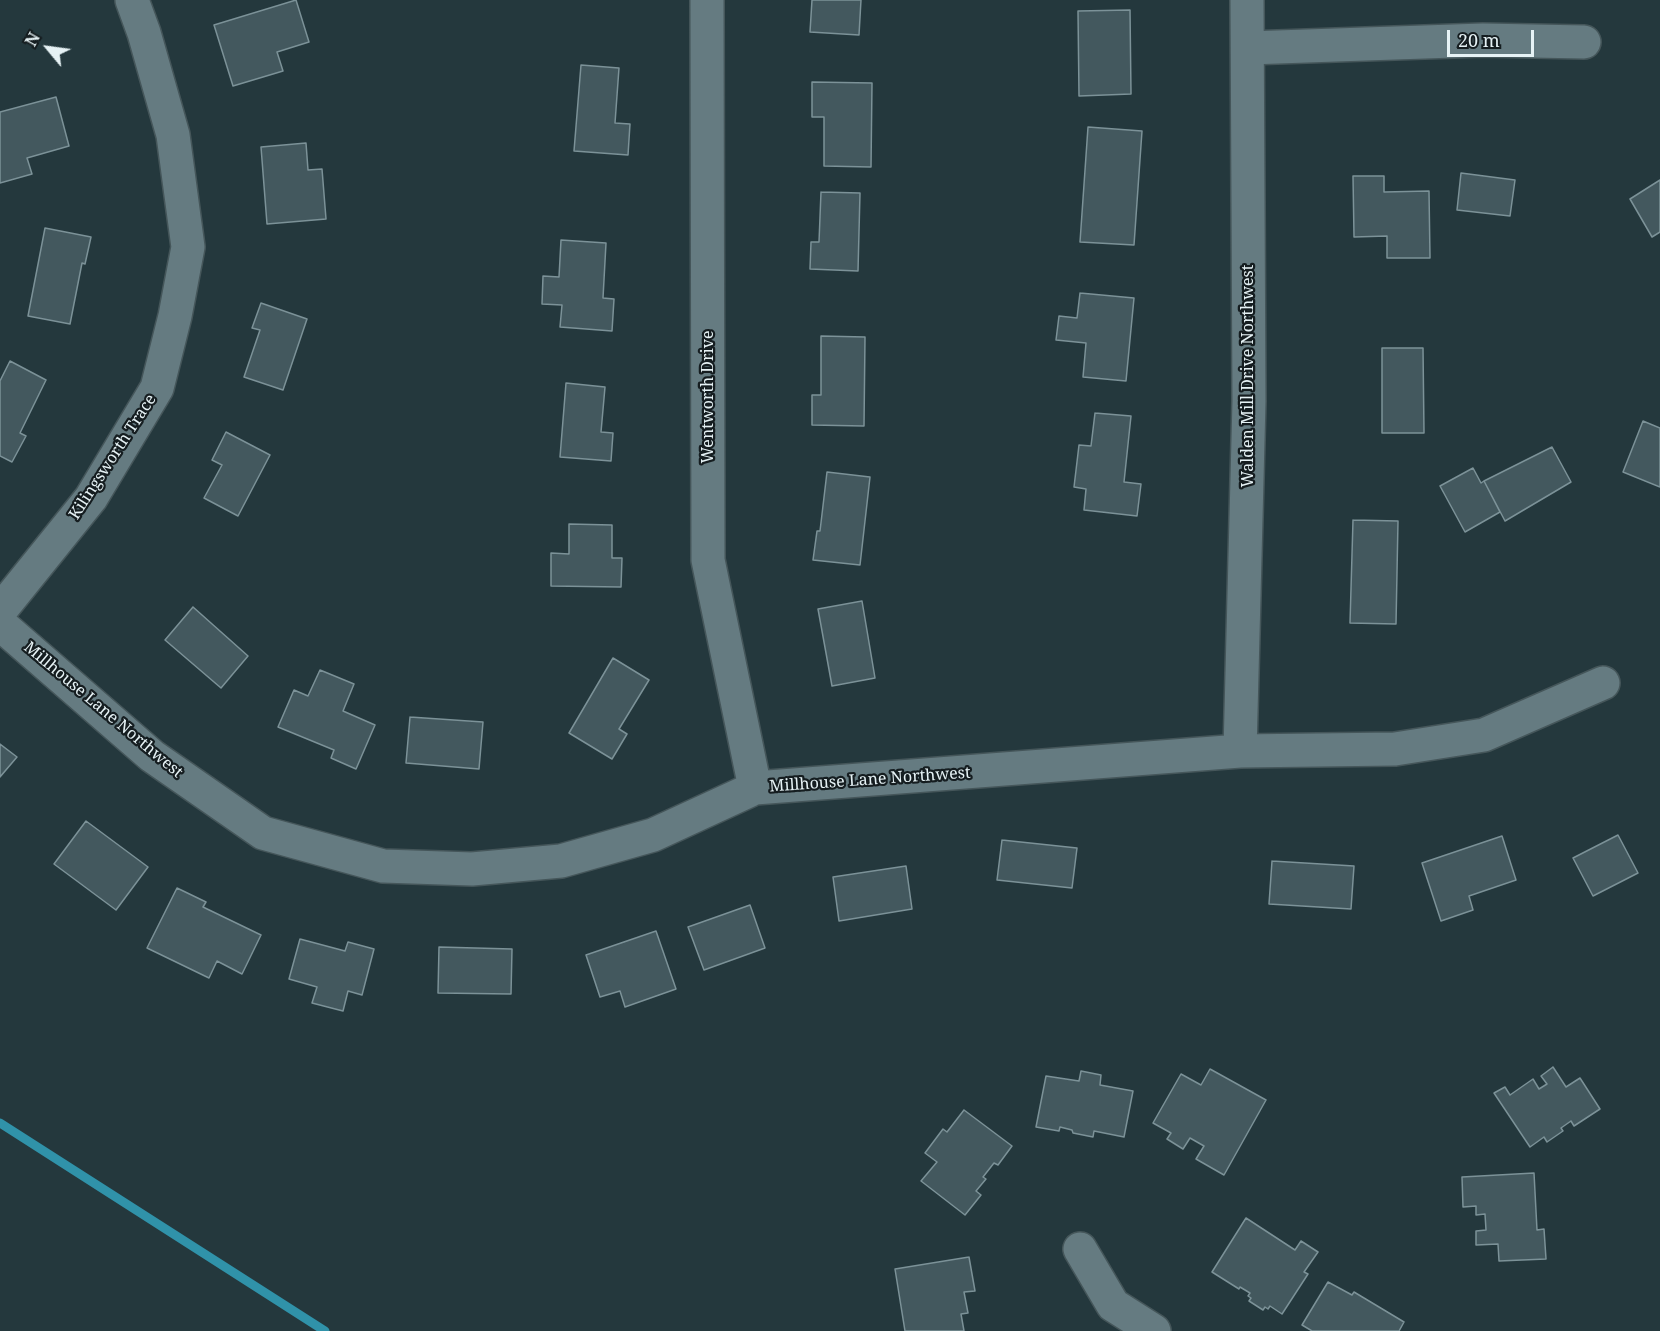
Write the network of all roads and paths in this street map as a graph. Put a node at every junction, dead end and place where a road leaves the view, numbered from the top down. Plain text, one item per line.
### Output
1 (132, 0) edge
2 (706, 0) edge
3 (1247, 0) edge
4 (1584, 42) dead end
5 (1248, 48) junction
6 (0, 611) edge
7 (0, 624) edge
8 (1603, 682) dead end
9 (1240, 751) junction
10 (755, 788) junction
11 (1080, 1249) dead end
12 (1154, 1331) edge

1 - 6 street, Kilingsworth Trace
2 - 10 street, Wentworth Drive
3 - 5 street, Walden Mill Drive Northwest
4 - 5 street
5 - 9 street, Walden Mill Drive Northwest
7 - 10 street, Millhouse Lane Northwest
8 - 9 street, Millhouse Lane Northwest
9 - 10 street, Millhouse Lane Northwest
11 - 12 street

